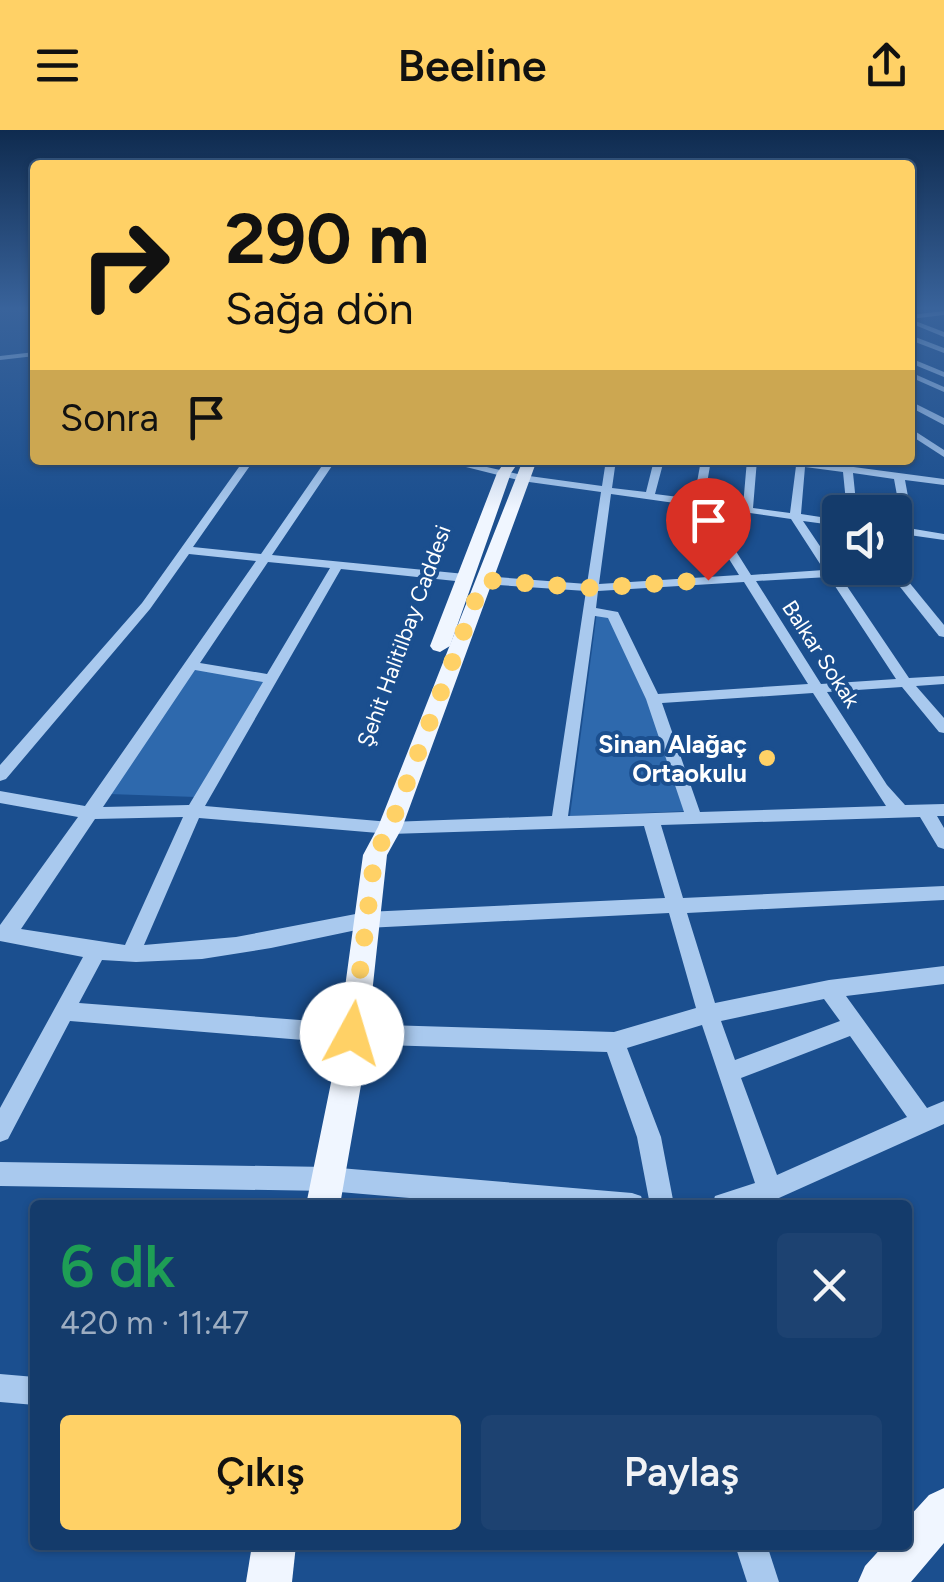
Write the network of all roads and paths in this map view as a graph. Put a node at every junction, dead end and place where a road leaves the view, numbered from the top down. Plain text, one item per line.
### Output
1 (915, 376) edge
2 (944, 390) edge
3 (915, 407) edge
4 (944, 422) edge
5 (944, 431) edge
6 (915, 433) edge
7 (915, 434) edge
8 (942, 451) edge
9 (244, 465) edge
10 (328, 465) edge
11 (489, 465) edge
12 (611, 465) edge
13 (659, 465) edge
14 (705, 465) edge
15 (752, 465) edge
16 (801, 465) edge
17 (814, 465) edge
18 (517, 468) edge
19 (848, 470) junction
20 (898, 476) junction
21 (944, 482) edge
22 (609, 488) junction
23 (650, 495) junction
24 (850, 495) edge
25 (902, 495) edge
26 (699, 502) junction
27 (748, 510) junction
28 (796, 517) junction
29 (822, 521) edge
30 (912, 531) edge
31 (930, 534) junction
32 (944, 537) edge
33 (186, 550) junction
34 (944, 554) edge
35 (822, 555) edge
36 (264, 558) junction
37 (338, 565) junction
38 (822, 574) edge
39 (746, 578) junction
40 (474, 579) junction
41 (842, 585) edge
42 (905, 585) edge
43 (592, 588) junction
44 (588, 612) junction
45 (944, 634) edge
46 (189, 665) junction
47 (272, 679) junction
48 (944, 680) edge
49 (905, 682) junction
50 (821, 688) junction
51 (652, 699) junction
52 (944, 728) edge
53 (0, 776) edge
54 (0, 797) edge
55 (944, 810) edge
56 (194, 811) junction
57 (925, 811) junction
58 (901, 812) junction
59 (90, 813) junction
60 (695, 820) junction
61 (651, 821) junction
62 (559, 824) junction
63 (390, 828) junction
64 (944, 842) edge
65 (944, 893) edge
66 (677, 908) junction
67 (366, 920) junction
68 (3, 934) edge
69 (97, 950) junction
70 (131, 952) junction
71 (936, 976) edge
72 (829, 988) junction
73 (944, 995) edge
74 (64, 1011) junction
75 (708, 1014) junction
76 (855, 1025) junction
77 (352, 1034) junction
78 (614, 1042) junction
79 (728, 1073) junction
80 (934, 1116) edge
81 (0, 1131) edge
82 (0, 1174) edge
83 (770, 1190) junction
84 (325, 1192) edge
85 (514, 1200) edge
86 (661, 1200) edge
87 (739, 1200) edge
88 (0, 1388) edge
89 (30, 1391) edge
90 (944, 1510) edge
91 (912, 1547) edge
92 (273, 1550) edge
93 (752, 1550) edge
94 (910, 1550) edge
95 (269, 1582) edge
96 (763, 1582) edge
97 (882, 1582) edge

1 - 2 street
3 - 4 street
5 - 6 street
7 - 8 street
9 - 33 street
10 - 36 street
11 - 18 street
12 - 22 street
13 - 23 street
14 - 26 street
15 - 27 street
16 - 28 street
17 - 19 street
18 - 22 street
18 - 40 main road
19 - 20 street
19 - 24 street
20 - 21 street
20 - 25 street
22 - 23 street
22 - 43 street
23 - 26 street
26 - 27 street
26 - 39 street, Balkar Sokak
27 - 28 street
28 - 29 street
28 - 35 street
30 - 31 street
31 - 32 street
31 - 34 street
33 - 36 street
33 - 53 street
36 - 37 street
36 - 46 street
37 - 40 street
37 - 47 street
38 - 39 street
39 - 43 street
39 - 50 street, Balkar Sokak
40 - 43 street
40 - 63 main road
41 - 49 street
42 - 45 street
43 - 44 street
44 - 51 street
44 - 62 street
46 - 47 street
46 - 59 street
47 - 56 street
48 - 49 street
49 - 50 street
49 - 52 street
50 - 51 street
50 - 58 street, Balkar Sokak
51 - 60 street
54 - 59 street
55 - 57 street
56 - 59 street
56 - 63 street
56 - 70 street
57 - 58 street
57 - 64 street
58 - 60 street
59 - 68 street
60 - 61 street
61 - 62 street
61 - 66 street
62 - 63 street
63 - 67 main road
65 - 66 street
66 - 67 street
66 - 75 street
67 - 70 street
67 - 77 main road
68 - 69 street
69 - 70 street
69 - 74 street
71 - 72 street
71 - 73 street
72 - 75 street
72 - 76 street
74 - 77 street
74 - 81 street
75 - 78 street
75 - 79 street
76 - 79 street
76 - 80 street
77 - 78 street
77 - 84 main road
78 - 86 street
79 - 83 street
80 - 83 street
82 - 84 street
83 - 87 street
84 - 85 street
88 - 89 street
90 - 91 main road
92 - 95 main road
93 - 96 street
94 - 97 main road

